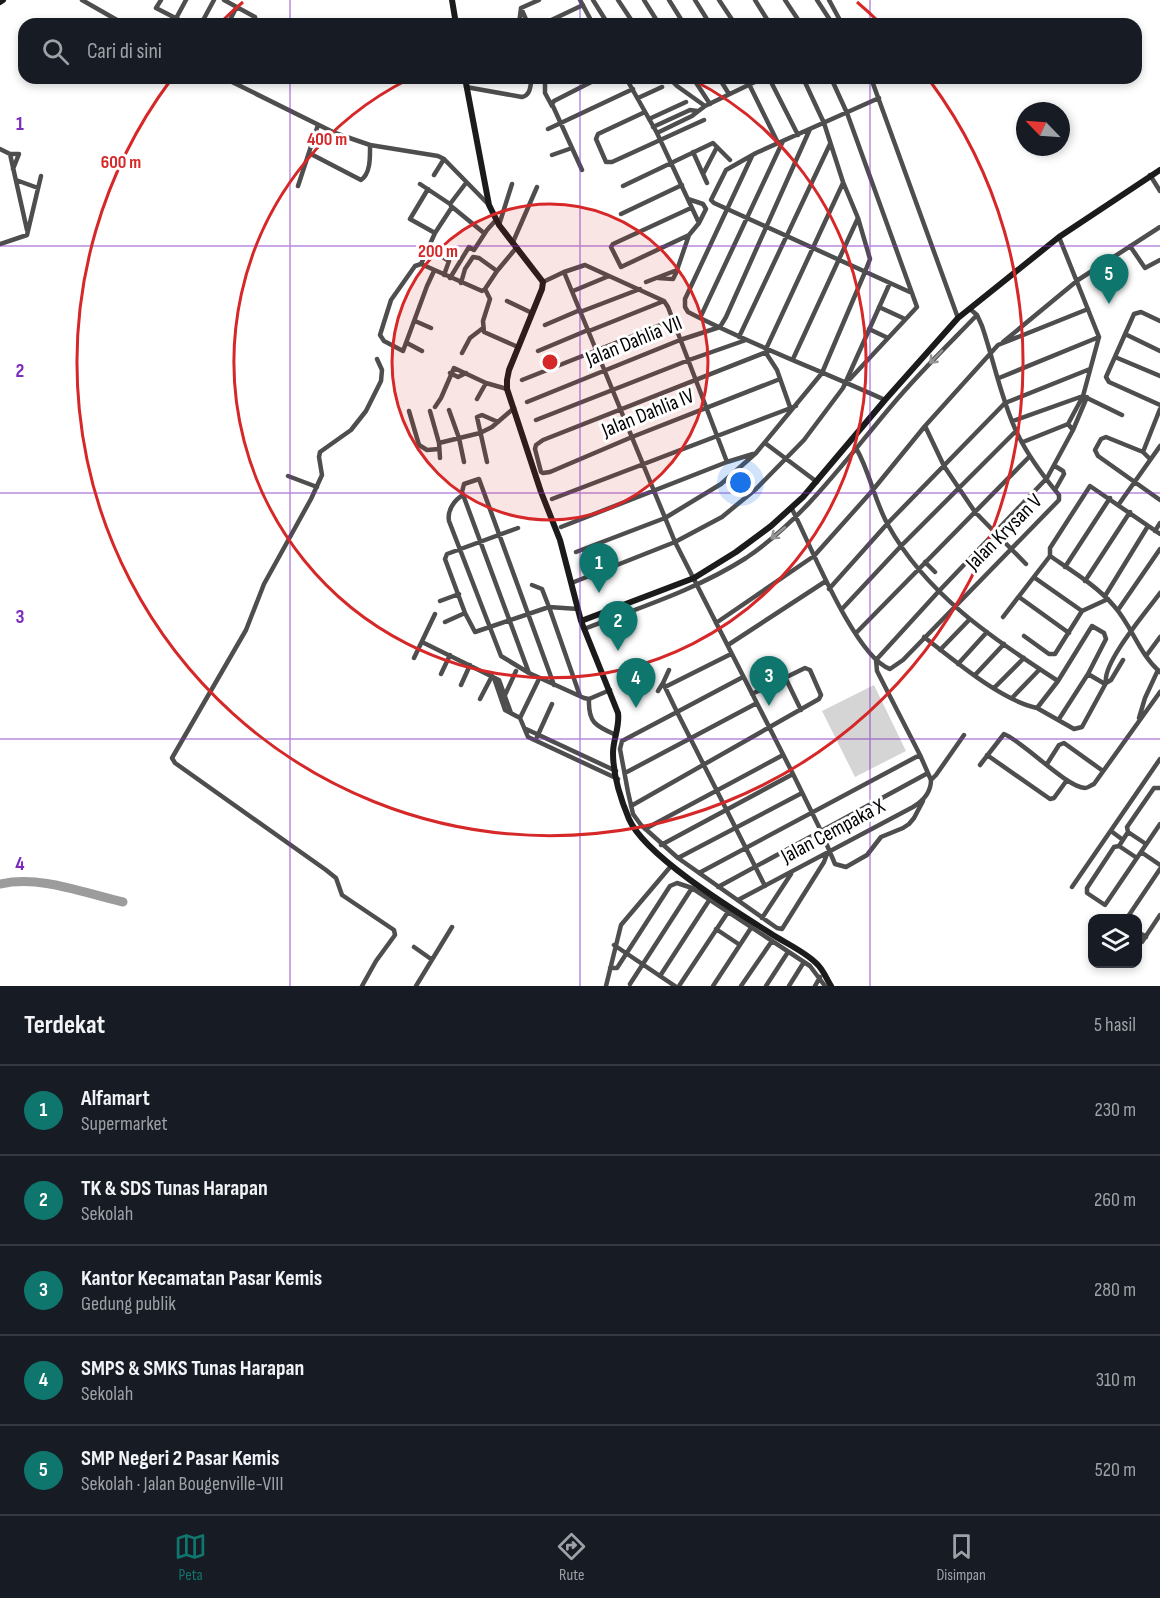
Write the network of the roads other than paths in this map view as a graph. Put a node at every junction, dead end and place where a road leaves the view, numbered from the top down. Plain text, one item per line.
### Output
1 (82, 0) edge
2 (161, 0) edge
3 (186, 0) edge
4 (214, 0) edge
5 (224, 0) edge
6 (452, 0) edge
7 (539, 0) edge
8 (593, 0) edge
9 (618, 0) edge
10 (644, 0) edge
11 (669, 0) edge
12 (695, 0) edge
13 (719, 0) edge
14 (754, 0) edge
15 (785, 0) edge
16 (817, 0) edge
17 (829, 0) edge
18 (581, 3) edge
19 (236, 8) junction
20 (521, 8) junction
21 (114, 18) edge
22 (171, 18) edge
23 (177, 18) edge
24 (204, 18) edge
25 (231, 18) edge
26 (255, 18) edge
27 (455, 18) edge
28 (520, 18) edge
29 (525, 18) edge
30 (554, 18) edge
31 (589, 18) edge
32 (604, 18) edge
33 (630, 18) edge
34 (655, 18) edge
35 (680, 18) edge
36 (706, 18) edge
37 (731, 18) edge
38 (766, 18) edge
39 (797, 18) edge
40 (829, 18) edge
41 (839, 18) edge
42 (235, 84) edge
43 (466, 84) edge
44 (531, 84) edge
45 (546, 84) edge
46 (587, 84) edge
47 (630, 84) edge
48 (675, 84) edge
49 (696, 84) edge
50 (723, 84) edge
51 (750, 84) joint
52 (772, 84) edge
53 (805, 84) edge
54 (834, 84) edge
55 (873, 84) edge
56 (239, 86) joint
57 (466, 87) junction
58 (663, 87) dead end
59 (633, 89) junction
60 (729, 94) junction
61 (638, 98) junction
62 (879, 98) junction
63 (686, 102) dead end
64 (707, 105) junction
65 (552, 106) junction
66 (697, 111) junction
67 (645, 112) junction
68 (847, 113) junction
69 (675, 116) junction
70 (649, 119) junction
71 (704, 120) dead end
72 (679, 123) junction
73 (824, 123) junction
74 (561, 124) junction
75 (318, 125) junction
76 (653, 127) junction
77 (548, 129) dead end
78 (810, 129) junction
79 (657, 133) junction
80 (798, 135) junction
81 (660, 141) junction
82 (780, 142) junction
83 (830, 143) junction
84 (370, 145) junction
85 (572, 147) junction
86 (717, 147) junction
87 (0, 150) edge
88 (693, 152) junction
89 (309, 153) junction
90 (10, 154) junction
91 (552, 156) dead end
92 (752, 156) junction
93 (444, 159) junction
94 (730, 159) dead end
95 (671, 162) junction
96 (13, 169) junction
97 (582, 170) dead end
98 (1160, 170) edge
99 (703, 174) junction
100 (434, 175) dead end
101 (1150, 175) junction
102 (41, 176) dead end
103 (16, 180) junction
104 (843, 182) junction
105 (466, 183) junction
106 (707, 183) dead end
107 (420, 184) dead end
108 (512, 184) dead end
109 (682, 185) junction
110 (298, 186) dead end
111 (623, 186) dead end
112 (537, 187) dead end
113 (38, 188) junction
114 (428, 189) junction
115 (1160, 191) edge
116 (688, 199) junction
117 (451, 205) junction
118 (489, 205) junction
119 (691, 208) junction
120 (729, 209) junction
121 (621, 214) dead end
122 (748, 218) junction
123 (858, 218) junction
124 (498, 222) junction
125 (699, 223) junction
126 (766, 226) junction
127 (1160, 227) edge
128 (27, 232) junction
129 (435, 233) junction
130 (484, 233) junction
131 (689, 235) junction
132 (786, 235) junction
133 (1059, 237) junction
134 (0, 244) edge
135 (515, 245) junction
136 (1130, 246) junction
137 (813, 248) junction
138 (445, 249) dead end
139 (838, 260) junction
140 (1160, 260) edge
141 (449, 261) junction
142 (421, 264) junction
143 (457, 264) junction
144 (434, 271) junction
145 (497, 271) junction
146 (564, 272) junction
147 (865, 272) junction
148 (444, 275) junction
149 (610, 276) junction
150 (450, 278) junction
151 (1078, 280) junction
152 (545, 281) junction
153 (646, 282) dead end
154 (461, 283) junction
155 (890, 283) junction
156 (485, 289) junction
157 (640, 289) junction
158 (573, 291) junction
159 (912, 293) junction
160 (664, 300) junction
161 (507, 302) dead end
162 (879, 307) junction
163 (970, 309) junction
164 (1088, 309) junction
165 (580, 311) junction
166 (532, 313) junction
167 (977, 315) junction
168 (700, 318) junction
169 (958, 318) junction
170 (905, 319) junction
171 (673, 320) junction
172 (415, 321) junction
173 (1160, 321) edge
174 (545, 325) dead end
175 (720, 327) junction
176 (431, 328) dead end
177 (483, 328) junction
178 (869, 329) junction
179 (588, 330) junction
180 (1125, 334) junction
181 (739, 337) junction
182 (1099, 337) junction
183 (888, 338) junction
184 (680, 340) junction
185 (746, 340) junction
186 (407, 343) junction
187 (998, 345) junction
188 (518, 347) junction
189 (423, 351) dead end
190 (538, 351) dead end
191 (597, 351) junction
192 (767, 351) junction
193 (1160, 351) edge
194 (462, 353) dead end
195 (992, 354) junction
196 (1115, 357) junction
197 (376, 359) dead end
198 (793, 359) junction
199 (689, 360) junction
200 (1090, 369) junction
201 (605, 370) junction
202 (822, 373) junction
203 (1160, 376) edge
204 (999, 378) junction
205 (780, 379) junction
206 (522, 380) dead end
207 (696, 381) junction
208 (486, 383) junction
209 (846, 383) junction
210 (507, 389) junction
211 (614, 390) junction
212 (1085, 396) junction
213 (477, 399) dead end
214 (886, 399) junction
215 (527, 402) dead end
216 (895, 402) junction
217 (1005, 403) junction
218 (796, 406) junction
219 (706, 407) junction
220 (790, 407) junction
221 (1160, 407) edge
222 (514, 408) junction
223 (449, 410) dead end
224 (621, 410) junction
225 (409, 411) dead end
226 (1122, 415) dead end
227 (536, 420) dead end
228 (1013, 421) junction
229 (498, 422) junction
230 (1068, 424) junction
231 (926, 426) junction
232 (1073, 430) junction
233 (1016, 431) junction
234 (480, 432) junction
235 (717, 435) junction
236 (632, 437) junction
237 (459, 438) junction
238 (1023, 442) junction
239 (439, 443) junction
240 (765, 443) junction
241 (1160, 446) edge
242 (856, 448) junction
243 (439, 449) junction
244 (1143, 452) junction
245 (756, 453) junction
246 (1030, 456) junction
247 (440, 458) dead end
248 (786, 459) junction
249 (1150, 459) junction
250 (464, 462) dead end
251 (487, 462) dead end
252 (727, 462) junction
253 (644, 463) junction
254 (944, 466) junction
255 (1054, 466) junction
256 (288, 476) dead end
257 (1047, 478) junction
258 (1135, 481) junction
259 (817, 482) junction
260 (317, 487) junction
261 (958, 489) junction
262 (1054, 489) junction
263 (654, 491) junction
264 (872, 491) junction
265 (463, 495) junction
266 (1159, 497) edge
267 (1110, 498) junction
268 (552, 499) dead end
269 (1119, 504) junction
270 (792, 509) junction
271 (975, 512) junction
272 (1130, 512) junction
273 (796, 516) junction
274 (665, 518) junction
275 (1160, 523) edge
276 (887, 525) junction
277 (1148, 526) junction
278 (561, 527) dead end
279 (518, 528) dead end
280 (1155, 531) junction
281 (994, 533) junction
282 (499, 534) junction
283 (1160, 534) edge
284 (480, 542) junction
285 (675, 543) junction
286 (902, 546) junction
287 (460, 548) junction
288 (1160, 549) edge
289 (1011, 550) junction
290 (576, 552) dead end
291 (814, 556) junction
292 (1050, 556) junction
293 (925, 562) junction
294 (1026, 564) dead end
295 (1065, 567) junction
296 (919, 568) junction
297 (935, 572) dead end
298 (694, 578) junction
299 (1035, 578) junction
300 (826, 581) junction
301 (1085, 581) junction
302 (574, 582) dead end
303 (532, 585) dead end
304 (698, 585) junction
305 (829, 589) junction
306 (939, 591) junction
307 (1160, 593) edge
308 (459, 594) junction
309 (1019, 597) junction
310 (1106, 598) junction
311 (440, 601) dead end
312 (954, 606) junction
313 (549, 607) junction
314 (578, 609) junction
315 (842, 609) junction
316 (1118, 610) junction
317 (1082, 611) junction
318 (529, 613) junction
319 (435, 614) dead end
320 (465, 614) junction
321 (1003, 617) dead end
322 (510, 620) junction
323 (969, 620) junction
324 (581, 621) junction
325 (445, 622) dead end
326 (716, 623) junction
327 (489, 627) junction
328 (584, 629) junction
329 (1132, 631) junction
330 (987, 632) junction
331 (856, 633) junction
332 (1069, 633) junction
333 (1024, 636) dead end
334 (924, 637) junction
335 (1160, 637) edge
336 (422, 642) junction
337 (1004, 644) junction
338 (728, 645) junction
339 (940, 650) junction
340 (731, 654) junction
341 (450, 655) junction
342 (1146, 657) junction
343 (414, 658) dead end
344 (1024, 658) junction
345 (876, 660) junction
346 (1123, 660) dead end
347 (958, 664) junction
348 (470, 666) junction
349 (669, 669) dead end
350 (1040, 669) junction
351 (516, 671) dead end
352 (1159, 671) edge
353 (441, 674) dead end
354 (529, 674) junction
355 (1088, 674) junction
356 (975, 675) junction
357 (493, 676) junction
358 (743, 677) junction
359 (785, 677) junction
360 (538, 681) dead end
361 (1058, 681) junction
362 (1106, 684) junction
363 (554, 685) junction
364 (664, 685) junction
365 (461, 686) dead end
366 (994, 688) junction
367 (610, 690) junction
368 (658, 691) dead end
369 (1160, 692) edge
370 (752, 694) junction
371 (505, 695) junction
372 (580, 696) junction
373 (1012, 698) junction
374 (480, 699) dead end
375 (589, 699) junction
376 (757, 703) junction
377 (552, 704) dead end
378 (1037, 708) junction
379 (801, 710) junction
380 (677, 712) junction
381 (511, 713) junction
382 (520, 718) junction
383 (1059, 719) junction
384 (1138, 721) junction
385 (770, 728) junction
386 (616, 735) junction
387 (964, 735) dead end
388 (537, 738) junction
389 (690, 738) junction
390 (783, 755) junction
391 (987, 755) junction
392 (920, 756) junction
393 (1160, 759) edge
394 (703, 764) junction
395 (1047, 764) junction
396 (980, 765) dead end
397 (616, 771) junction
398 (1103, 771) junction
399 (625, 773) junction
400 (928, 773) junction
401 (793, 774) junction
402 (618, 779) junction
403 (931, 780) junction
404 (1067, 780) junction
405 (1160, 788) edge
406 (716, 791) junction
407 (802, 794) junction
408 (922, 801) junction
409 (631, 806) junction
410 (726, 810) junction
411 (812, 813) junction
412 (1160, 824) edge
413 (735, 828) junction
414 (645, 829) junction
415 (822, 831) junction
416 (1111, 831) junction
417 (1128, 832) junction
418 (1124, 840) junction
419 (1146, 844) junction
420 (661, 845) junction
421 (1119, 846) junction
422 (745, 848) junction
423 (1141, 852) junction
424 (828, 853) junction
425 (678, 858) junction
426 (1137, 858) junction
427 (671, 866) junction
428 (756, 867) junction
429 (1160, 867) edge
430 (793, 872) junction
431 (699, 873) junction
432 (765, 886) junction
433 (718, 887) junction
434 (692, 888) junction
435 (1072, 888) dead end
436 (710, 899) junction
437 (738, 900) junction
438 (728, 912) junction
439 (1130, 914) edge
440 (1160, 915) edge
441 (742, 918) junction
442 (762, 918) junction
443 (452, 927) dead end
444 (751, 928) junction
445 (716, 929) junction
446 (1142, 937) edge
447 (772, 941) junction
448 (614, 945) junction
449 (740, 945) junction
450 (414, 947) dead end
451 (788, 952) junction
452 (626, 953) junction
453 (431, 960) junction
454 (804, 962) junction
455 (643, 964) junction
456 (815, 965) junction
457 (610, 968) junction
458 (660, 976) junction
459 (820, 977) junction
460 (630, 984) dead end
461 (362, 986) edge
462 (416, 986) edge
463 (606, 986) edge
464 (677, 986) edge
465 (713, 986) edge
466 (741, 986) edge
467 (766, 986) edge
468 (789, 986) edge
469 (815, 986) edge
470 (825, 986) edge
471 (831, 986) edge

1 - 21 street
2 - 22 street
3 - 23 street
4 - 24 street
5 - 19 street
6 - 27 street
7 - 20 street
8 - 32 street
9 - 33 street
10 - 34 street
11 - 35 street
12 - 36 street
13 - 37 street
14 - 38 street
15 - 39 street
16 - 40 street
17 - 41 street
18 - 30 street
18 - 31 street
19 - 25 street
19 - 26 street
20 - 28 street
20 - 29 street
42 - 56 street
43 - 57 street
44 - 57 street
45 - 65 street
46 - 65 street
47 - 59 street
48 - 64 street
49 - 64 street
50 - 60 street
51 - 60 street
51 - 82 street
52 - 80 street
53 - 73 street
54 - 68 street
55 - 62 street
56 - 75 street
57 - 118 street
58 - 61 street
59 - 61 street
59 - 74 street
60 - 64 street
61 - 67 street
62 - 68 street
62 - 169 street
63 - 70 street
64 - 66 street
65 - 74 street
66 - 69 street
66 - 72 street
67 - 70 street
67 - 81 street
68 - 73 street
68 - 159 street
69 - 72 street
69 - 76 street
70 - 76 street
71 - 81 street
72 - 79 street
73 - 78 street
73 - 83 street
74 - 77 street
74 - 85 street
75 - 84 street
75 - 89 street
76 - 79 street
78 - 80 street
78 - 126 street
79 - 81 street
80 - 82 street
81 - 95 street
82 - 92 street
82 - 122 street
83 - 104 street
83 - 132 street
84 - 89 street
84 - 93 street
85 - 91 street
85 - 97 street
86 - 88 street
86 - 94 street
86 - 99 street
87 - 90 street
88 - 95 street
88 - 99 street
89 - 110 street
90 - 96 street
90 - 96 street
92 - 120 street
92 - 120 street
93 - 100 street
93 - 105 street
95 - 109 street
95 - 111 street
96 - 103 street
98 - 101 street
99 - 106 street
101 - 115 street
101 - 133 street
102 - 113 street
103 - 113 street
103 - 128 street
104 - 123 street
104 - 137 street
105 - 117 street
105 - 118 street
107 - 114 street
108 - 124 street
109 - 116 street
109 - 121 street
112 - 135 street
113 - 128 street
114 - 117 street
114 - 129 street
116 - 119 street
116 - 125 street
117 - 129 street
117 - 130 street
118 - 124 street
119 - 125 street
119 - 131 street
120 - 122 street
120 - 168 street
122 - 126 street
122 - 168 street
123 - 139 street
123 - 147 street
124 - 130 street
124 - 135 street
125 - 131 street
126 - 132 street
126 - 175 street
127 - 136 street
128 - 134 street
129 - 142 street
130 - 143 street
131 - 153 street
132 - 137 street
132 - 181 street
133 - 151 street
133 - 163 street
135 - 145 street
135 - 152 street
136 - 140 street
136 - 151 street
137 - 139 street
137 - 192 street
138 - 141 street
139 - 147 street
139 - 198 street
141 - 143 street
141 - 148 street
142 - 144 street
142 - 186 street
143 - 150 street
144 - 148 street
144 - 172 street
145 - 154 street
145 - 156 street
146 - 149 street
146 - 152 street
146 - 158 street
147 - 155 street
147 - 202 street
148 - 150 street
149 - 157 street
149 - 158 street
150 - 154 street
151 - 164 street
151 - 187 street
152 - 166 street
154 - 156 street
155 - 159 street
155 - 162 street
156 - 177 street
157 - 160 street
157 - 165 street
158 - 165 street
159 - 170 street
160 - 171 street
160 - 179 street
161 - 166 street
162 - 170 street
162 - 178 street
163 - 167 street
163 - 169 street
164 - 182 street
164 - 187 street
165 - 174 street
165 - 179 street
166 - 188 street
167 - 195 street, Jalan Krysan V
167 -> 216 street
168 - 175 street
169 - 214 street
170 - 183 street
171 - 184 street
171 - 191 street
172 - 176 street
172 - 186 street
173 - 180 street
175 - 181 street
175 - 184 street, Jalan Dahlia VII
177 - 188 street
177 - 194 street
178 - 183 street
178 - 209 street
179 - 190 street
179 - 191 street
180 - 193 street
180 - 196 street
181 - 185 street
182 - 200 street
182 - 204 street
183 - 209 street
184 - 199 street
184 - 201 street, Jalan Dahlia VII
185 - 192 street
185 - 199 street
186 - 189 street
187 - 195 street
188 - 210 street
191 - 201 street
191 - 206 street
192 - 198 street
192 - 205 street
192 - 207 street
195 - 204 street, Jalan Krysan V
195 - 231 street
196 - 203 street
196 - 221 street
197 - 260 street
198 - 202 street
199 - 207 street
199 - 211 street
200 - 212 street
200 - 217 street
201 - 211 street
201 - 215 street, Jalan Dahlia VII
202 - 209 street
202 - 218 street
204 - 217 street, Jalan Krysan V
205 - 219 street, Jalan Dahlia IV
205 - 220 street
207 - 219 street
207 - 224 street
208 - 210 street
208 - 213 street
208 - 239 street
209 - 214 street
209 - 248 street
210 - 222 street
211 - 224 street
211 - 227 street
212 - 226 street
212 - 228 street
212 - 230 street
212 - 232 street
214 - 216 street
214 - 259 street
216 - 242 street
217 - 228 street, Jalan Krysan V
217 - 254 street
218 - 220 street
218 - 240 street
219 - 235 street
219 - 236 street, Jalan Dahlia IV
220 - 235 street
221 - 244 street
222 - 229 street
222 - 314 street
223 - 237 street
224 - 236 street
224 - 236 street, Jalan Dahlia IV
225 - 243 street
228 - 233 street, Jalan Krysan V
229 - 234 street
229 - 234 street
230 - 232 street
230 - 238 street
231 - 254 street
231 - 264 street
232 - 255 street
233 - 238 street, Jalan Krysan V
233 - 261 street
234 - 237 street
234 - 251 street
235 - 252 street
235 - 253 street
236 - 253 street
237 - 239 street
237 - 250 street
238 - 246 street, Jalan Krysan V
239 - 243 street
240 - 245 street
240 - 248 street
241 - 249 street
242 - 264 street
242 - 273 street
243 - 247 street
244 - 249 street
244 - 258 street
245 - 252 street
245 - 274 street
246 - 257 street, Jalan Krysan V
246 - 271 street
248 - 259 street
248 - 285 street
249 - 258 street
252 - 263 street
253 - 263 street
253 - 268 street
254 - 261 street
254 - 276 street
255 - 257 street
255 - 262 street
256 - 260 street
257 - 262 street, Jalan Krysan V
257 - 281 street
258 - 266 street
258 - 269 street
259 - 270 street
260 - 461 street
261 - 271 street
261 - 286 street
262 - 289 street, Jalan Krysan V
263 - 274 street
263 - 278 street
264 - 276 street
264 - 291 street
265 - 282 street
265 - 284 street
265 - 287 street
267 - 269 street
267 - 292 street
267 - 295 street
269 - 272 street
270 - 273 street
270 - 298 street
271 - 281 street
271 - 293 street
272 - 277 street
272 - 301 street
273 - 291 street
273 -> 304 street
274 - 285 street
274 - 290 street
275 - 280 street
276 - 286 street
276 - 305 street
277 - 280 street
277 - 310 street
279 - 282 street
280 - 283 street
281 - 289 street
281 - 306 street
282 - 284 street
282 - 318 street
284 - 287 street
284 - 322 street
285 - 298 street
285 - 302 street
286 - 296 street
286 - 315 street
287 - 308 street
287 - 327 street
288 - 316 street
289 - 294 street
289 - 312 street, Jalan Krysan V
291 - 300 street
291 - 326 street
292 - 295 street
292 - 299 street
293 - 296 street
293 - 297 street
295 - 301 street
296 - 306 street
296 - 331 street
298 - 304 street
298 - 324 street
299 - 309 street
299 - 317 street
300 - 305 street
300 - 338 street
301 - 310 street
303 - 313 street
304 - 326 street
304 - 328 street
305 - 315 street
306 - 312 street
306 - 345 street
307 - 329 street
308 - 311 street
308 - 320 street
309 - 321 street
309 - 332 street
310 - 316 street
310 - 317 street
312 - 323 street
312 - 334 street, Jalan Krysan V
313 - 314 street
313 - 318 street
313 - 372 street
314 - 324 street
315 - 331 street
316 - 329 street
317 - 332 street
318 - 322 street
318 - 363 street
319 - 336 street
320 - 325 street
320 - 327 street
322 - 327 street
322 - 354 street
323 - 330 street
323 - 339 street
324 - 328 street
326 - 338 street
327 - 354 street
328 - 367 street
329 - 342 street
329 - 362 street
330 - 337 street
330 - 347 street
331 - 345 street
332 - 333 street
334 - 339 street
334 - 345 street, Jalan Krysan V
335 - 342 street
336 - 341 street
336 - 343 street
337 - 344 street
337 - 356 street
338 - 340 street
339 - 347 street
340 - 358 street
340 - 364 street
341 - 348 street
341 - 353 street
342 - 352 street
344 - 350 street
344 - 366 street
345 - 392 street
346 - 362 street
347 - 356 street
348 - 357 street
348 - 365 street
349 - 364 street
350 - 361 street
350 - 373 street
351 - 371 street
352 - 384 street
354 - 363 street
355 - 361 street
355 - 362 street
355 - 383 street
356 - 366 street
357 - 371 street
357 - 374 street
357 - 381 street
358 - 370 street
358 - 380 street
359 - 370 street
359 - 379 street
359 - 379 street
360 - 382 street
361 - 378 street
362 - 383 street
363 - 372 street
364 - 368 street
364 - 380 street
366 - 373 street
367 - 375 street
367 - 386 street
369 - 384 street
370 - 376 street
371 - 381 street
372 - 375 street
373 - 378 street
375 - 386 street
376 - 385 street
376 - 389 street
377 - 388 street
378 - 383 street
379 - 385 street
380 - 389 street
380 - 399 street
381 - 382 street
382 - 388 street
384 - 398 street
385 - 390 street
385 - 394 street
386 - 397 street
387 - 403 street
388 - 397 street
388 - 402 street
389 - 394 street
389 - 399 street
390 - 401 street
390 - 406 street
391 - 395 street
391 - 396 street
391 - 404 street
392 - 400 street
392 - 411 street
393 - 416 street
394 - 406 street
394 - 409 street
395 - 398 street
395 - 404 street
397 - 402 street
398 - 404 street
399 - 409 street
400 - 403 street
400 - 415 street
401 - 407 street
401 - 410 street
402 - 427 street
403 - 408 street
405 - 417 street
406 - 410 street
406 - 414 street
407 - 411 street
407 - 413 street
408 - 424 street, Jalan Cempaka X
408 - 424 street
409 - 414 street
410 - 413 street
410 - 420 street
411 - 415 street
411 - 422 street
412 - 419 street
413 - 422 street
413 - 425 street
414 - 420 street
415 - 424 street
415 - 428 street
416 - 418 street
416 - 435 street
417 - 418 street
417 - 419 street
418 - 421 street
419 - 423 street
420 - 425 street
421 - 426 street
421 - 426 street
422 - 428 street
422 - 431 street
423 - 426 street
423 - 429 street
424 - 430 street, Jalan Cempaka X
424 - 442 street
425 - 431 street
427 - 441 street
427 - 448 street
428 - 432 street
428 - 433 street
429 - 439 street
430 - 432 street, Jalan Cempaka X
430 - 442 street
431 - 433 street
432 - 437 street, Jalan Cempaka X
433 - 437 street
434 - 436 street
434 - 452 street
434 - 455 street
436 - 438 street
436 - 458 street
437 - 442 street
438 - 441 street
438 - 445 street
440 - 446 street
441 - 444 street
441 - 456 street
443 - 453 street
444 - 447 street
444 - 449 street
445 - 449 street
445 - 464 street
447 - 451 street
447 - 466 street
448 - 452 street
448 - 457 street
449 - 465 street
450 - 453 street
451 - 454 street
451 - 467 street
452 - 455 street
452 - 457 street
453 - 462 street
454 - 456 street
454 - 468 street
455 - 458 street
455 - 460 street
456 - 459 street
456 - 471 street
457 - 463 street
458 - 464 street
459 - 469 street
459 - 470 street

